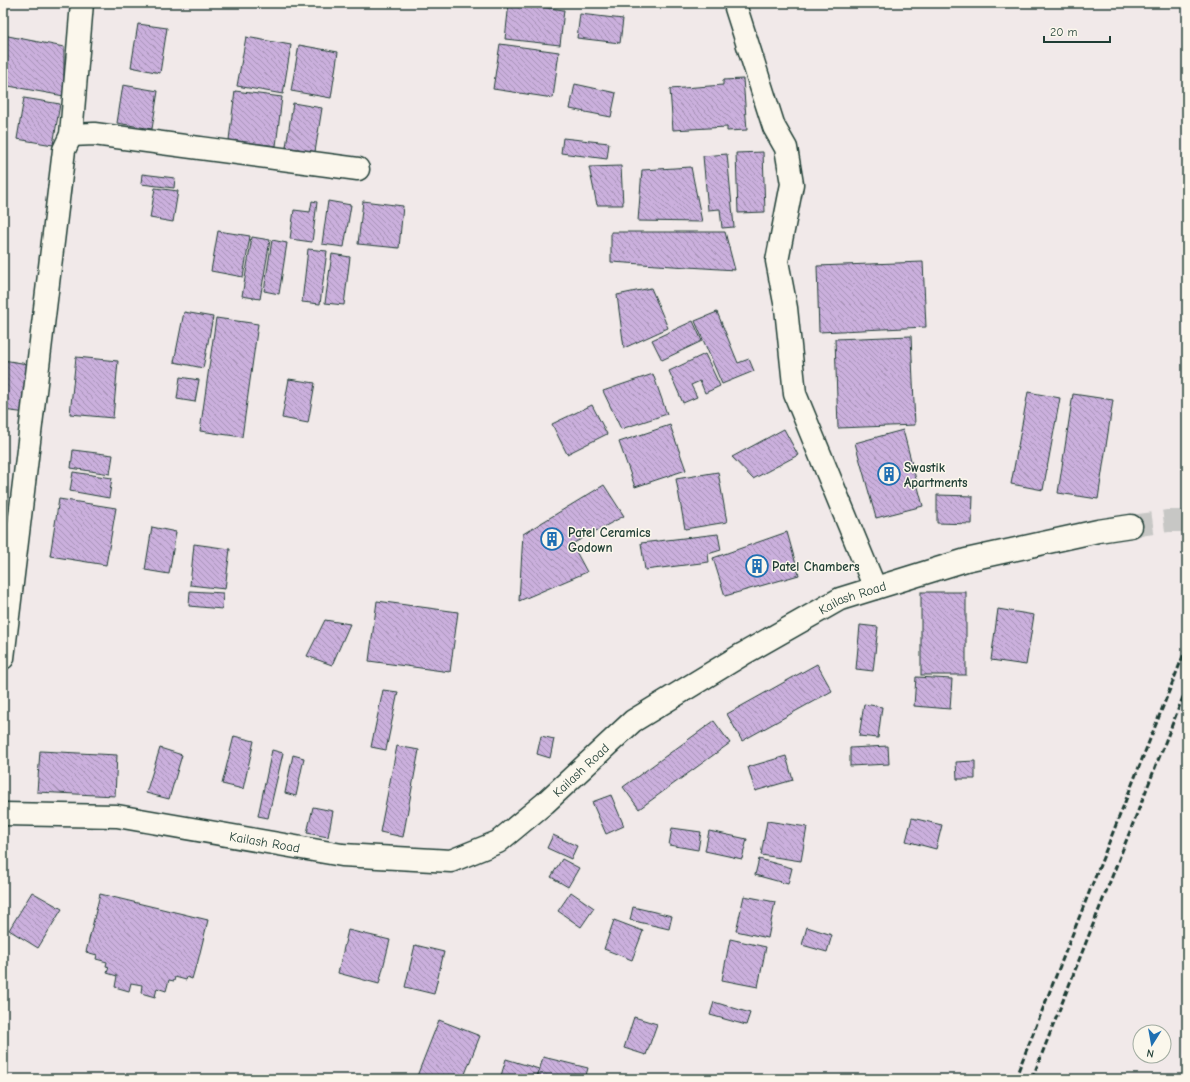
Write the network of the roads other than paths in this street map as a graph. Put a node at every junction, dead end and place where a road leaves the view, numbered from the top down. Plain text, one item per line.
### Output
1 (82, 3) edge
2 (736, 3) edge
3 (71, 135) junction
4 (358, 169) dead end
5 (1131, 526) tunnel mouth
6 (875, 588) junction
7 (3, 658) edge
8 (3, 814) edge

1 - 3 street
2 - 6 street
3 - 4 street
3 - 7 street
5 - 6 street, Kailash Road
6 - 8 street, Kailash Road

